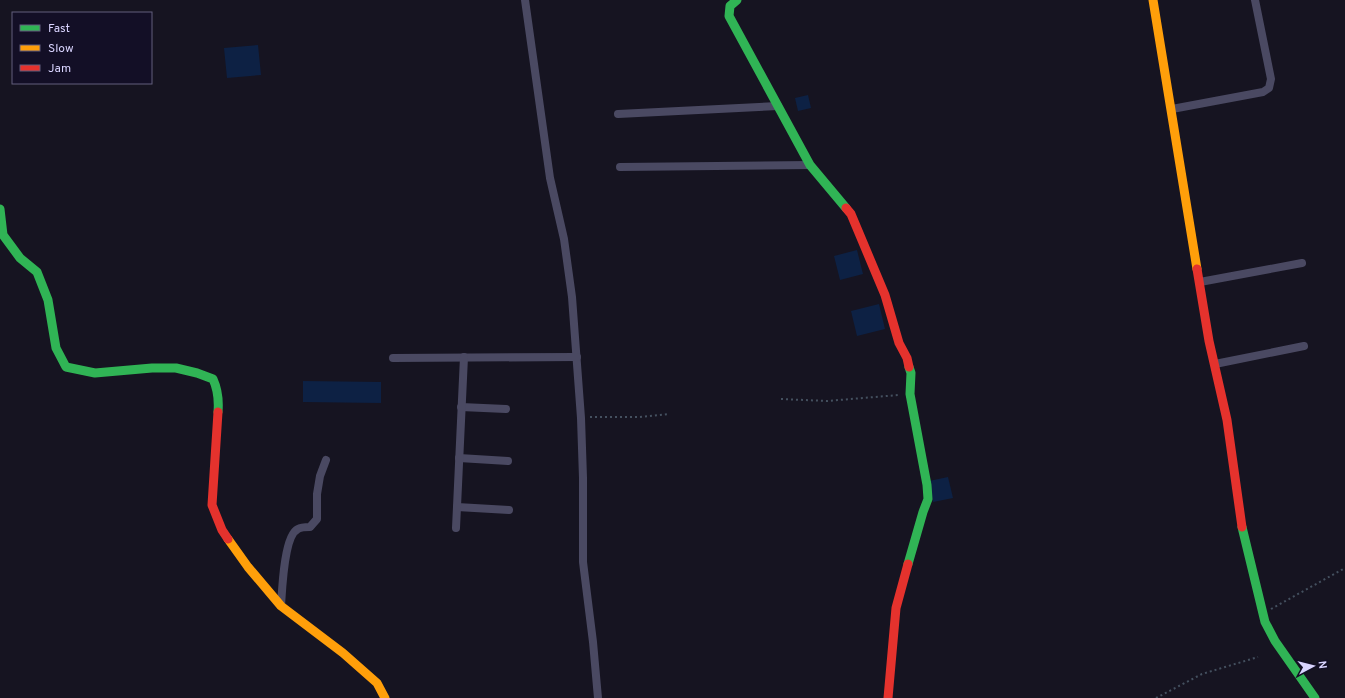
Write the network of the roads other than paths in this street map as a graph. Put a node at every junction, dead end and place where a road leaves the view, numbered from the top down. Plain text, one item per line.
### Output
1 (525, 0) edge
2 (737, 0) edge
3 (1152, 0) edge
4 (1255, 0) edge
5 (778, 106) junction
6 (1172, 109) junction
7 (618, 114) dead end
8 (810, 165) junction
9 (620, 167) dead end
10 (0, 209) edge
11 (1302, 263) dead end
12 (1200, 282) junction
13 (1304, 346) dead end
14 (464, 357) junction
15 (577, 357) junction
16 (393, 358) dead end
17 (1215, 364) junction
18 (462, 407) junction
19 (506, 409) dead end
20 (459, 458) junction
21 (326, 460) dead end
22 (508, 460) dead end
23 (457, 507) junction
24 (509, 510) dead end
25 (456, 528) dead end
26 (281, 606) junction
27 (384, 698) edge
28 (598, 698) edge
29 (888, 698) edge
30 (1315, 698) edge

1 - 15 street
2 - 5 street
3 - 6 street
4 - 6 street
5 - 7 street
5 - 8 street
6 - 12 street
8 - 9 street
8 - 29 street
10 - 26 street
11 - 12 street
12 - 17 street
13 - 17 street
14 - 15 street
14 - 16 street
14 - 18 street
15 - 28 street
17 - 30 street
18 - 19 street
18 - 20 street
20 - 22 street
20 - 23 street
21 - 26 street
23 - 24 street
23 - 25 street
26 - 27 street

